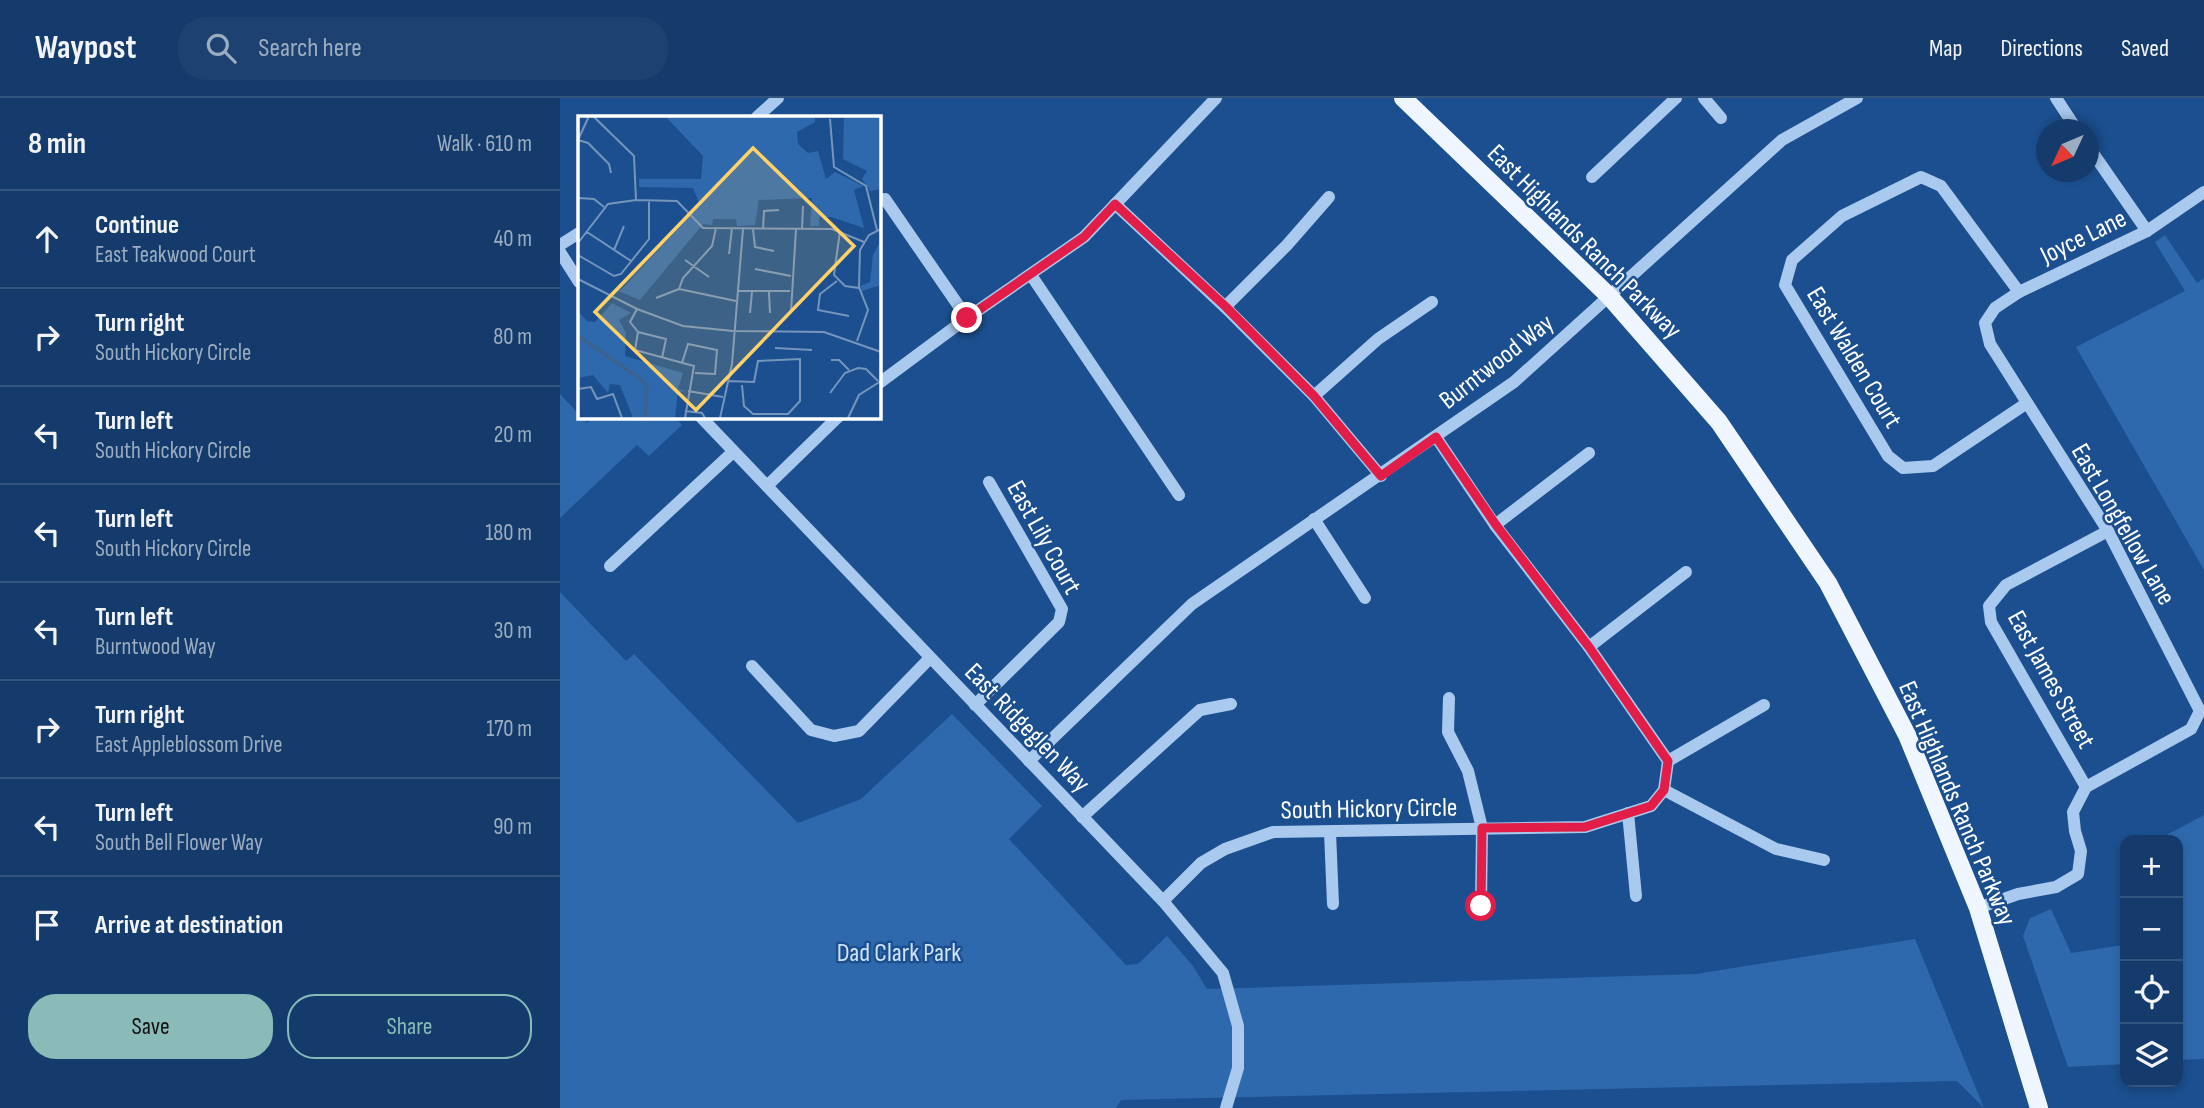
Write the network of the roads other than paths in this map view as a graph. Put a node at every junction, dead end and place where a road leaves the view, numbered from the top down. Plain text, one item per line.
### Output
1 (778, 98) edge
2 (1216, 98) edge
3 (1403, 98) edge
4 (1676, 98) edge
5 (1857, 98) edge
6 (2056, 98) edge
7 (1707, 99) edge
8 (758, 116) edge
9 (1721, 118) dead end
10 (2070, 119) edge
11 (2099, 162) edge
12 (1592, 177) dead end
13 (2204, 192) edge
14 (1329, 197) dead end
15 (885, 199) dead end
16 (1115, 204) junction
17 (2147, 231) junction
18 (578, 234) edge
19 (560, 245) edge
20 (560, 252) edge
21 (1031, 275) junction
22 (578, 280) edge
23 (2019, 292) junction
24 (1609, 296) junction
25 (1432, 302) dead end
26 (1226, 307) junction
27 (967, 318) junction
28 (1985, 323) joint
29 (880, 383) edge
30 (1314, 396) junction
31 (2027, 403) junction
32 (702, 418) edge
33 (837, 418) edge
34 (1436, 437) junction
35 (733, 452) junction
36 (1588, 453) dead end
37 (1381, 476) junction
38 (989, 482) dead end
39 (767, 486) junction
40 (1179, 495) dead end
41 (1314, 519) junction
42 (1496, 525) junction
43 (2108, 531) junction
44 (610, 566) dead end
45 (1686, 572) dead end
46 (1365, 598) dead end
47 (1589, 647) junction
48 (930, 657) junction
49 (752, 666) dead end
50 (1448, 698) dead end
51 (1231, 704) dead end
52 (975, 705) junction
53 (1764, 705) dead end
54 (1029, 761) junction
55 (1668, 761) junction
56 (2086, 787) junction
57 (1664, 790) junction
58 (1628, 813) junction
59 (1082, 817) junction
60 (1482, 828) junction
61 (1330, 832) junction
62 (1824, 860) dead end
63 (1636, 896) dead end
64 (1163, 901) junction
65 (1333, 904) dead end
66 (1481, 906) dead end
67 (1978, 908) junction
68 (1226, 1108) edge
69 (2039, 1108) edge

1 - 8 street
2 - 16 street
3 - 24 main road, East Highlands Ranch Parkway
4 - 12 street
5 - 24 street, Burntwood Way
6 - 10 street
7 - 9 street
11 - 17 street
13 - 17 street, Joyce Lane
14 - 26 street
15 - 27 street
16 - 21 street
16 - 26 street
17 - 23 street, Joyce Lane
18 - 19 street
20 - 22 street
21 - 27 street
21 - 40 street
23 - 28 street, Joyce Lane
23 - 31 street, East Walden Court
24 - 34 street, Burntwood Way
24 - 67 main road, East Highlands Ranch Parkway
25 - 30 street
26 - 30 street
27 - 29 street
28 - 31 street, East Longfellow Lane
30 - 37 street
31 - 43 street, East Longfellow Lane
32 - 35 street, East Ridgeglen Way
33 - 39 street
34 - 37 street, Burntwood Way
34 - 42 street
35 - 39 street, East Ridgeglen Way
35 - 44 street
36 - 42 street
37 - 41 street, Burntwood Way
38 - 52 street, East Lily Court
39 - 48 street, East Ridgeglen Way
41 - 46 street
41 - 54 street, Burntwood Way
42 - 47 street
43 - 56 street, East Longfellow Lane
43 - 56 street, East James Street
45 - 47 street
47 - 55 street
48 - 49 street
48 - 52 street, East Ridgeglen Way
50 - 60 street
51 - 59 street
52 - 54 street, East Ridgeglen Way
53 - 55 street
54 - 59 street, East Ridgeglen Way
55 - 57 street
56 - 67 street
57 - 58 street, South Hickory Circle
57 - 62 street
58 - 60 street, South Hickory Circle
58 - 63 street
59 - 64 street, East Ridgeglen Way
60 - 61 street, South Hickory Circle
60 - 66 street
61 - 64 street, South Hickory Circle
61 - 65 street
64 - 68 street, East Ridgeglen Way
67 - 69 main road, East Highlands Ranch Parkway

